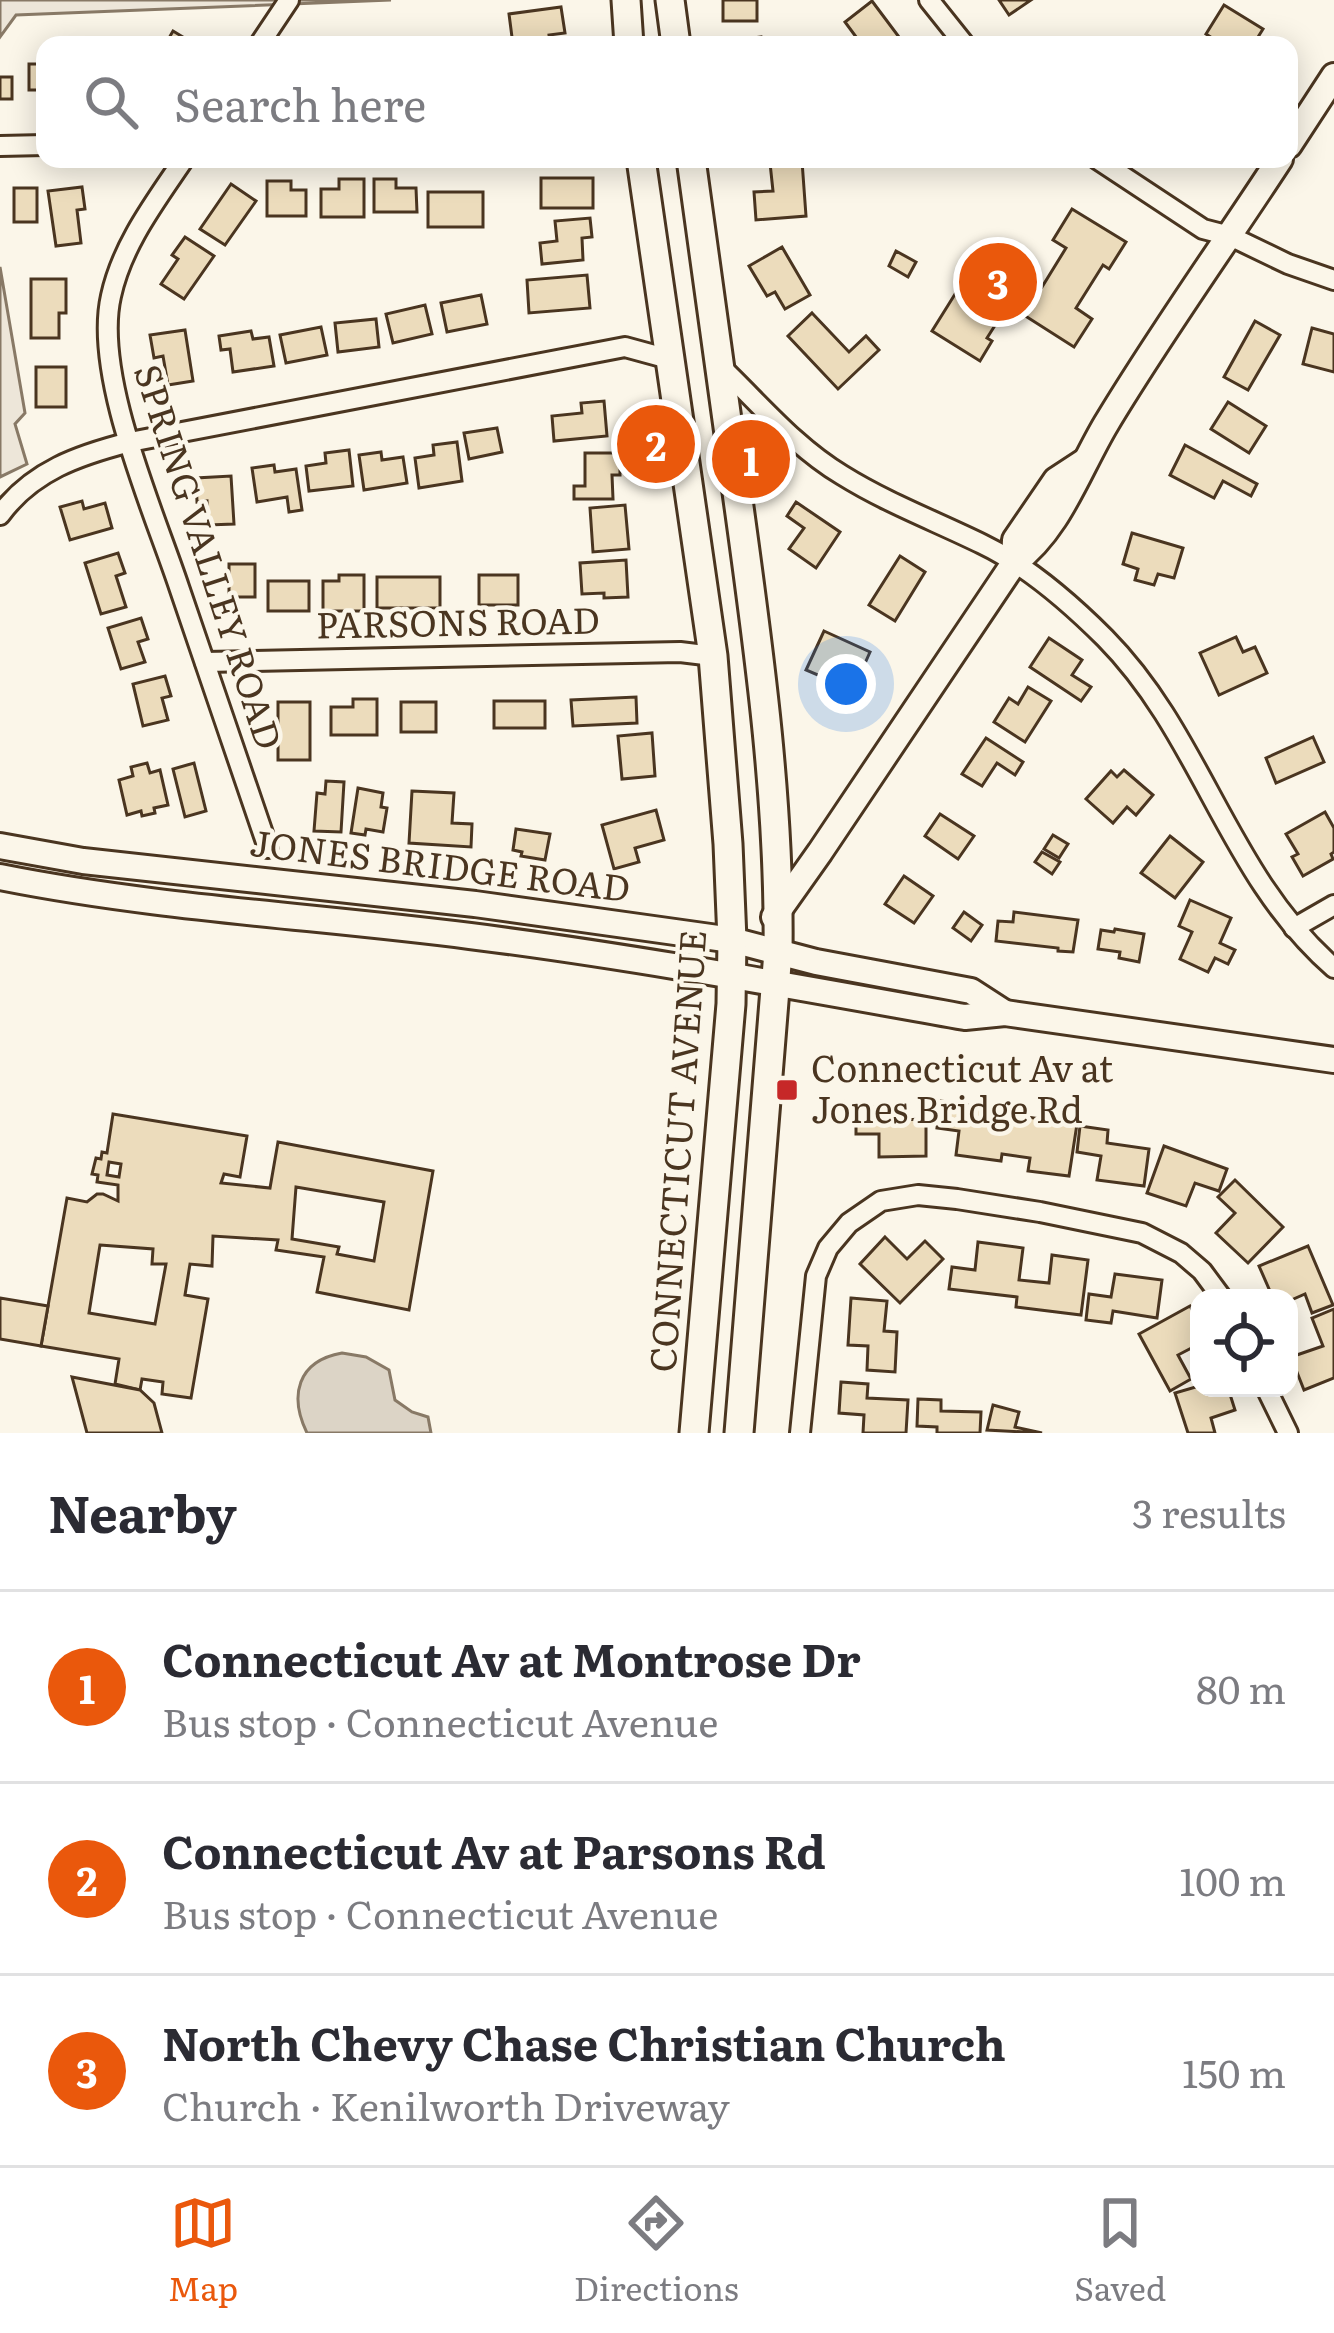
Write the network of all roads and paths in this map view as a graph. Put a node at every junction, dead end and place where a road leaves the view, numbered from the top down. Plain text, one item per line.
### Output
1 (289, 0) edge
2 (626, 0) edge
3 (670, 0) edge
4 (928, 0) edge
5 (265, 36) edge
6 (628, 36) edge
7 (675, 36) edge
8 (958, 36) edge
9 (1334, 76) edge
10 (1298, 131) edge
11 (36, 145) edge
12 (0, 146) edge
13 (178, 168) edge
14 (642, 168) edge
15 (693, 168) edge
16 (1111, 168) edge
17 (1274, 168) edge
18 (1230, 236) junction
19 (1334, 280) edge
20 (669, 359) junction
21 (719, 365) junction
22 (130, 442) junction
23 (0, 515) edge
24 (1014, 563) junction
25 (713, 656) junction
26 (205, 662) junction
27 (0, 846) edge
28 (268, 848) dead end
29 (0, 878) edge
30 (1334, 904) edge
31 (778, 910) junction
32 (1294, 928) junction
33 (754, 946) junction
34 (1334, 968) edge
35 (731, 978) junction
36 (775, 984) junction
37 (1005, 1013) junction
38 (1334, 1060) edge
39 (1215, 1289) edge
40 (1271, 1397) edge
41 (694, 1433) edge
42 (739, 1433) edge
43 (800, 1433) edge
44 (1288, 1433) edge

1 - 5 street
2 - 6 main road
3 - 7 main road
4 - 8 street
9 - 10 main road
11 - 12 street
13 - 22 street, SPRING VALLEY ROAD
14 - 20 main road, CONNECTICUT AVENUE
15 - 21 main road, CONNECTICUT AVENUE
16 - 18 street
17 - 18 main road
18 - 19 street
18 - 24 main road
20 - 22 street
20 - 25 main road, CONNECTICUT AVENUE
21 - 24 street
21 - 31 main road, CONNECTICUT AVENUE
22 - 23 street
22 - 26 street, SPRING VALLEY ROAD
24 - 31 main road
24 - 32 street
25 - 26 street, PARSONS ROAD
25 - 33 main road, CONNECTICUT AVENUE
26 - 28 street, SPRING VALLEY ROAD
27 - 33 main road, JONES BRIDGE ROAD
29 - 35 main road, JONES BRIDGE ROAD
30 - 32 street
31 - 33 main road, CONNECTICUT AVENUE
32 - 34 street
33 - 35 main road, CONNECTICUT AVENUE
33 - 36 main road, CONNECTICUT AVENUE
33 - 37 main road, JONES BRIDGE ROAD
35 - 36 main road, JONES BRIDGE ROAD
35 - 41 main road, CONNECTICUT AVENUE
36 - 37 main road, JONES BRIDGE ROAD
36 - 42 main road, CONNECTICUT AVENUE
37 - 38 main road, JONES BRIDGE ROAD
39 - 43 street
40 - 44 street

